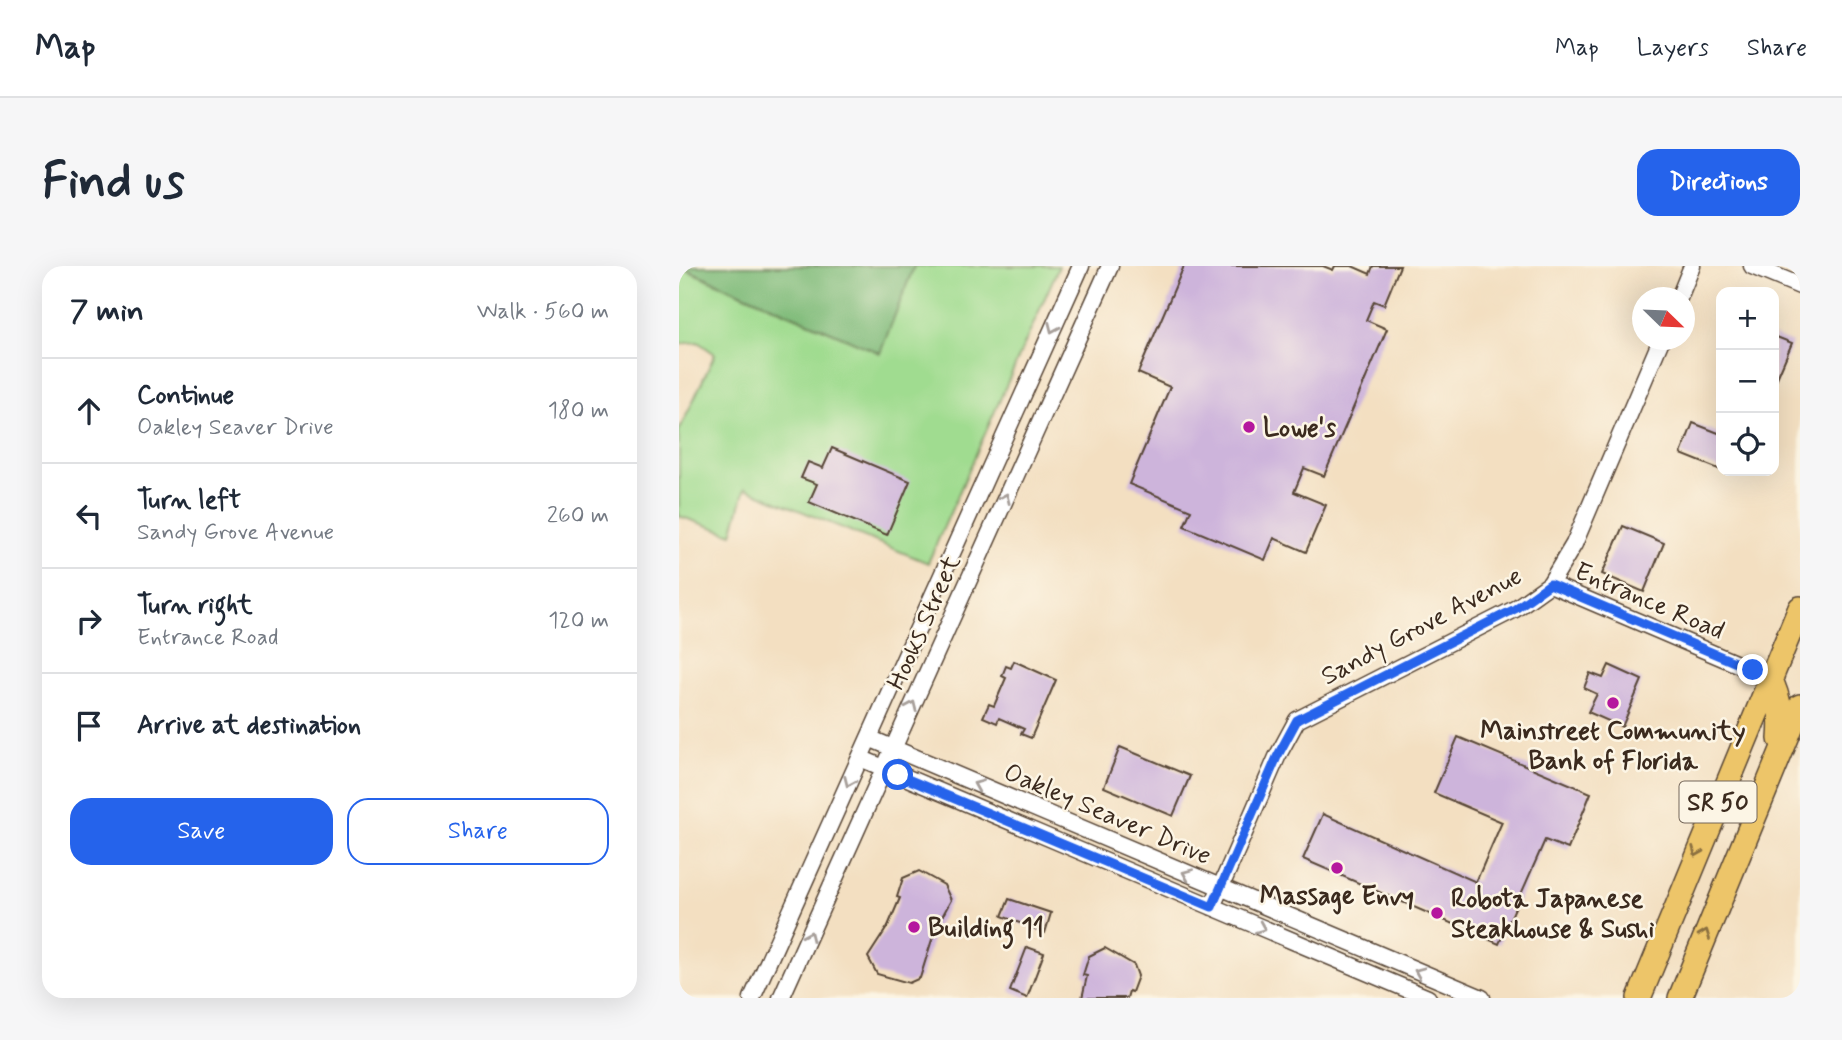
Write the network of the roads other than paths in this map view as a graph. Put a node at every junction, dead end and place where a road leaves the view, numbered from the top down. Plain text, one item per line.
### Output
1 (1081, 266) edge
2 (1110, 266) edge
3 (1692, 266) edge
4 (1752, 266) edge
5 (1800, 286) edge
6 (1683, 287) edge
7 (1657, 350) edge
8 (1000, 444) junction
9 (1024, 454) junction
10 (1550, 584) junction
11 (1800, 608) edge
12 (1770, 678) junction
13 (1800, 706) edge
14 (869, 738) junction
15 (893, 749) junction
16 (1778, 756) junction
17 (860, 758) junction
18 (884, 768) junction
19 (1078, 827) junction
20 (1070, 847) junction
21 (1220, 888) junction
22 (1212, 907) junction
23 (752, 998) edge
24 (781, 998) edge
25 (1428, 998) edge
26 (1482, 998) edge
27 (1639, 998) edge
28 (1680, 998) edge

1 -> 8 street, Hooks Street
2 - 9 street, Hooks Street
3 - 6 street
4 - 5 street
7 - 10 street, Sandy Grove Avenue
8 - 9 street
8 - 14 street, Hooks Street
15 -> 9 street, Hooks Street
10 - 12 street, Entrance Road
10 - 21 street, Sandy Grove Avenue
11 - 12 highway, SR 50
12 - 16 highway
12 -> 27 highway, SR 50
13 - 16 highway, SR 50
14 - 15 street, Oakley Seaver Drive
14 - 17 street, Hooks Street
15 - 18 street, Hooks Street
19 -> 15 street, Oakley Seaver Drive
28 -> 16 highway, SR 50
17 - 18 street, Oakley Seaver Drive
17 -> 23 street, Hooks Street
18 - 20 street, Oakley Seaver Drive
24 -> 18 street, Hooks Street
19 - 20 street
21 -> 19 street, Oakley Seaver Drive
20 - 22 street, Oakley Seaver Drive
21 - 22 street, Sandy Grove Avenue
26 -> 21 street, Oakley Seaver Drive
22 -> 25 street, Oakley Seaver Drive

